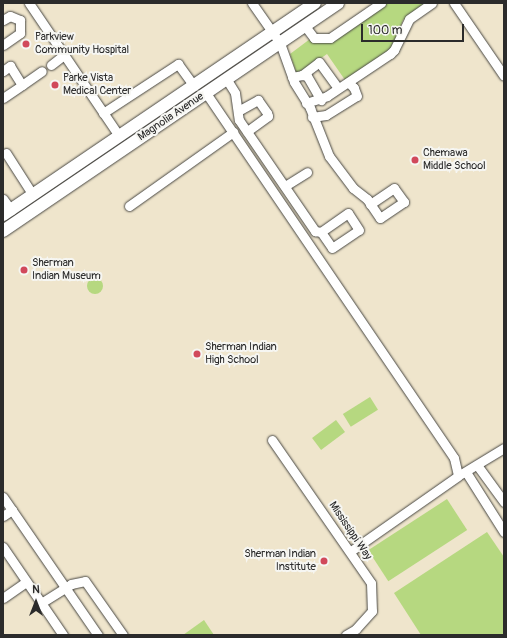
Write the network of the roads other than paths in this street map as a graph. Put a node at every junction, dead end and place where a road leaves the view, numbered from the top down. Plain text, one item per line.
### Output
1 (252, 3) edge
2 (315, 3) edge
3 (338, 3) edge
4 (381, 3) edge
5 (432, 3) edge
6 (454, 3) edge
7 (31, 7) edge
8 (3, 20) edge
9 (20, 20) junction
10 (305, 26) junction
11 (272, 32) junction
12 (280, 43) junction
13 (3, 44) edge
14 (64, 55) junction
15 (51, 65) dead end
16 (3, 71) edge
17 (42, 71) dead end
18 (302, 75) junction
19 (504, 76) edge
20 (292, 77) junction
21 (227, 80) junction
22 (348, 82) junction
23 (22, 85) junction
24 (194, 86) junction
25 (338, 88) junction
26 (206, 94) junction
27 (3, 98) edge
28 (321, 100) junction
29 (306, 103) junction
30 (238, 111) junction
31 (103, 113) junction
32 (312, 117) junction
33 (247, 131) junction
34 (233, 132) junction
35 (119, 136) junction
36 (5, 156) edge
37 (307, 172) dead end
38 (285, 186) junction
39 (32, 196) junction
40 (3, 199) edge
41 (370, 204) junction
42 (40, 206) junction
43 (129, 206) dead end
44 (7, 213) edge
45 (3, 231) edge
46 (320, 232) dead end
47 (272, 440) dead end
48 (504, 448) edge
49 (478, 465) junction
50 (462, 473) junction
51 (3, 497) edge
52 (504, 502) edge
53 (12, 510) junction
54 (3, 516) edge
55 (504, 532) edge
56 (3, 547) edge
57 (351, 551) junction
58 (26, 582) junction
59 (66, 587) junction
60 (3, 598) edge
61 (41, 603) junction
62 (63, 635) edge
63 (98, 635) edge
64 (123, 635) edge
65 (346, 635) edge

1 - 11 street
2 - 11 main road, Magnolia Avenue
3 - 10 main road, Magnolia Avenue
4 - 10 street
5 - 22 street
6 - 19 street
7 - 9 street
7 - 14 street
8 - 9 street
9 - 13 street
10 - 12 main road, Magnolia Avenue
11 - 12 street
11 - 24 main road, Magnolia Avenue
12 - 20 street
12 - 21 main road, Magnolia Avenue
14 - 15 street
14 - 31 street
16 - 23 street
17 - 23 street
18 - 20 street
18 - 25 street
18 - 28 street
20 - 29 street
21 - 26 main road, Magnolia Avenue
21 - 30 street
22 - 25 street
22 - 32 street
23 - 27 street
24 - 31 street
24 - 35 main road, Magnolia Avenue
25 - 28 street
26 - 34 street
26 - 42 main road, Magnolia Avenue
28 - 29 street
29 - 32 street
30 - 33 street
30 - 33 street
31 - 35 street
32 - 41 street
33 - 38 street
34 - 43 street
34 - 50 street
35 - 39 main road, Magnolia Avenue
36 - 39 street
37 - 38 street
38 - 46 street
39 - 42 main road
39 - 44 main road, Magnolia Avenue
40 - 44 street
41 - 41 street
42 - 45 main road, Magnolia Avenue
47 - 57 street, Mississippi Way
48 - 49 street
49 - 50 street
49 - 52 street
50 - 55 street
50 - 57 street
51 - 53 street
53 - 54 street
53 - 59 street
56 - 58 street
57 - 65 street, Mississippi Way
58 - 60 street
58 - 61 street
59 - 61 street
59 - 63 street
59 - 64 street
61 - 62 street

